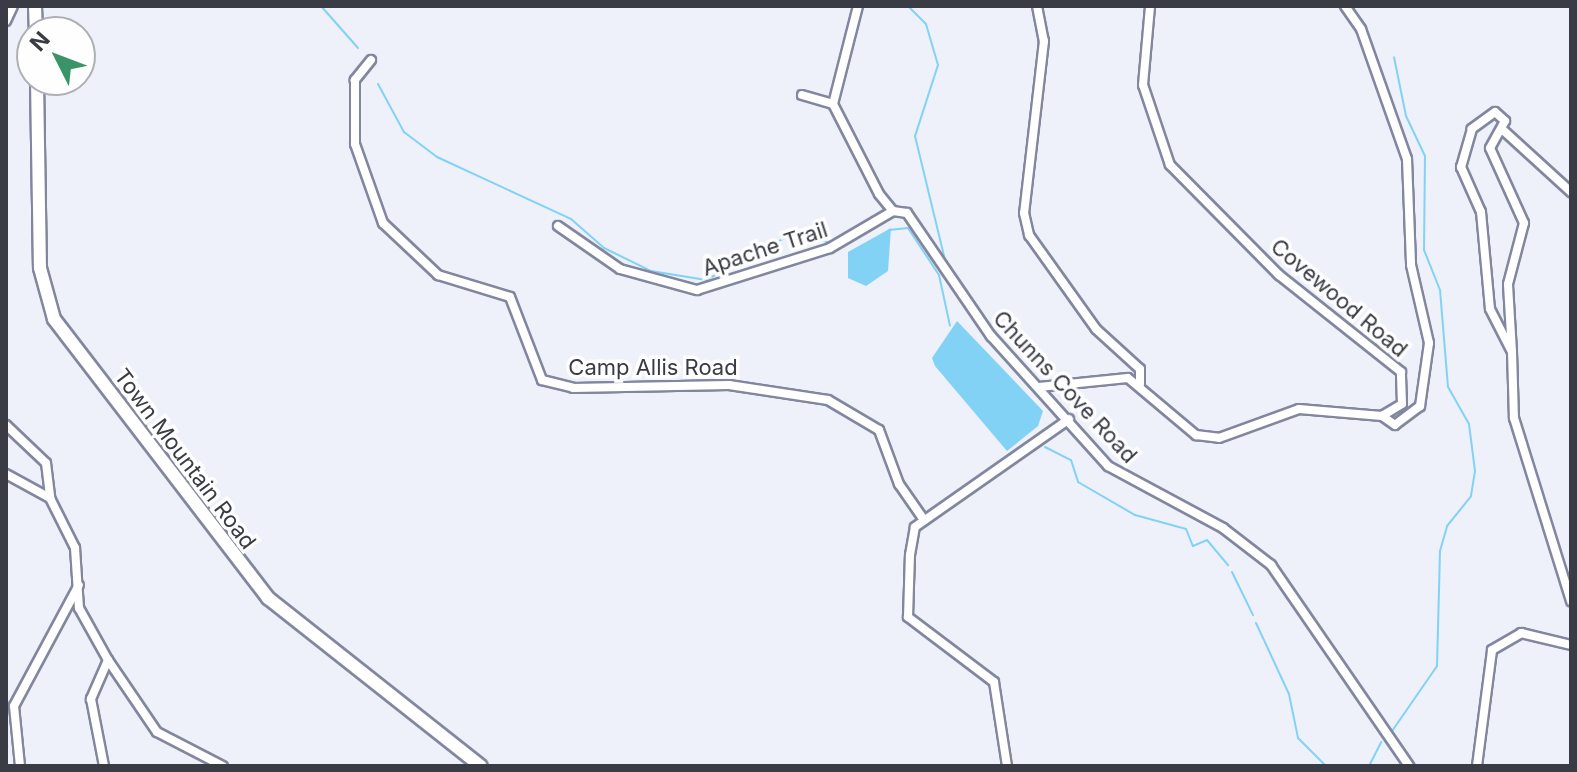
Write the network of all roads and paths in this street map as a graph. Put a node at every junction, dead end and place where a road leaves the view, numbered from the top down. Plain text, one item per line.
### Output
1 (13, 6) edge
2 (858, 6) edge
3 (1037, 6) edge
4 (1150, 6) edge
5 (1345, 6) edge
6 (6, 21) edge
7 (371, 60) dead end
8 (802, 95) dead end
9 (37, 96) edge
10 (833, 104) junction
11 (1504, 131) junction
12 (1571, 192) edge
13 (893, 211) junction
14 (558, 226) dead end
15 (1512, 352) junction
16 (1140, 384) junction
17 (1039, 387) junction
18 (1382, 416) junction
19 (1069, 419) junction
20 (6, 425) edge
21 (6, 474) edge
22 (50, 498) junction
23 (924, 520) junction
24 (79, 585) junction
25 (1571, 601) edge
26 (1571, 645) edge
27 (108, 660) junction
28 (20, 766) edge
29 (104, 766) edge
30 (223, 766) edge
31 (481, 766) edge
32 (1007, 766) edge
33 (1409, 766) edge
34 (1477, 766) edge

1 - 6 street
2 - 10 street
3 - 16 street
4 - 18 street, Covewood Road
5 - 18 street
7 - 23 street, Camp Allis Road
8 - 10 street
9 - 31 main road, Town Mountain Road
10 - 13 street, Chunns Cove Road
11 - 12 street
11 - 15 street
11 - 15 street
13 - 14 street, Apache Trail
13 - 17 street, Chunns Cove Road
15 - 25 street
16 - 17 street
16 - 18 street
17 - 19 street, Chunns Cove Road
19 - 23 street
19 - 33 street, Chunns Cove Road
20 - 22 street
21 - 22 street
22 - 24 street
23 - 32 street
24 - 27 street
24 - 28 street
26 - 34 street
27 - 29 street
27 - 30 street

